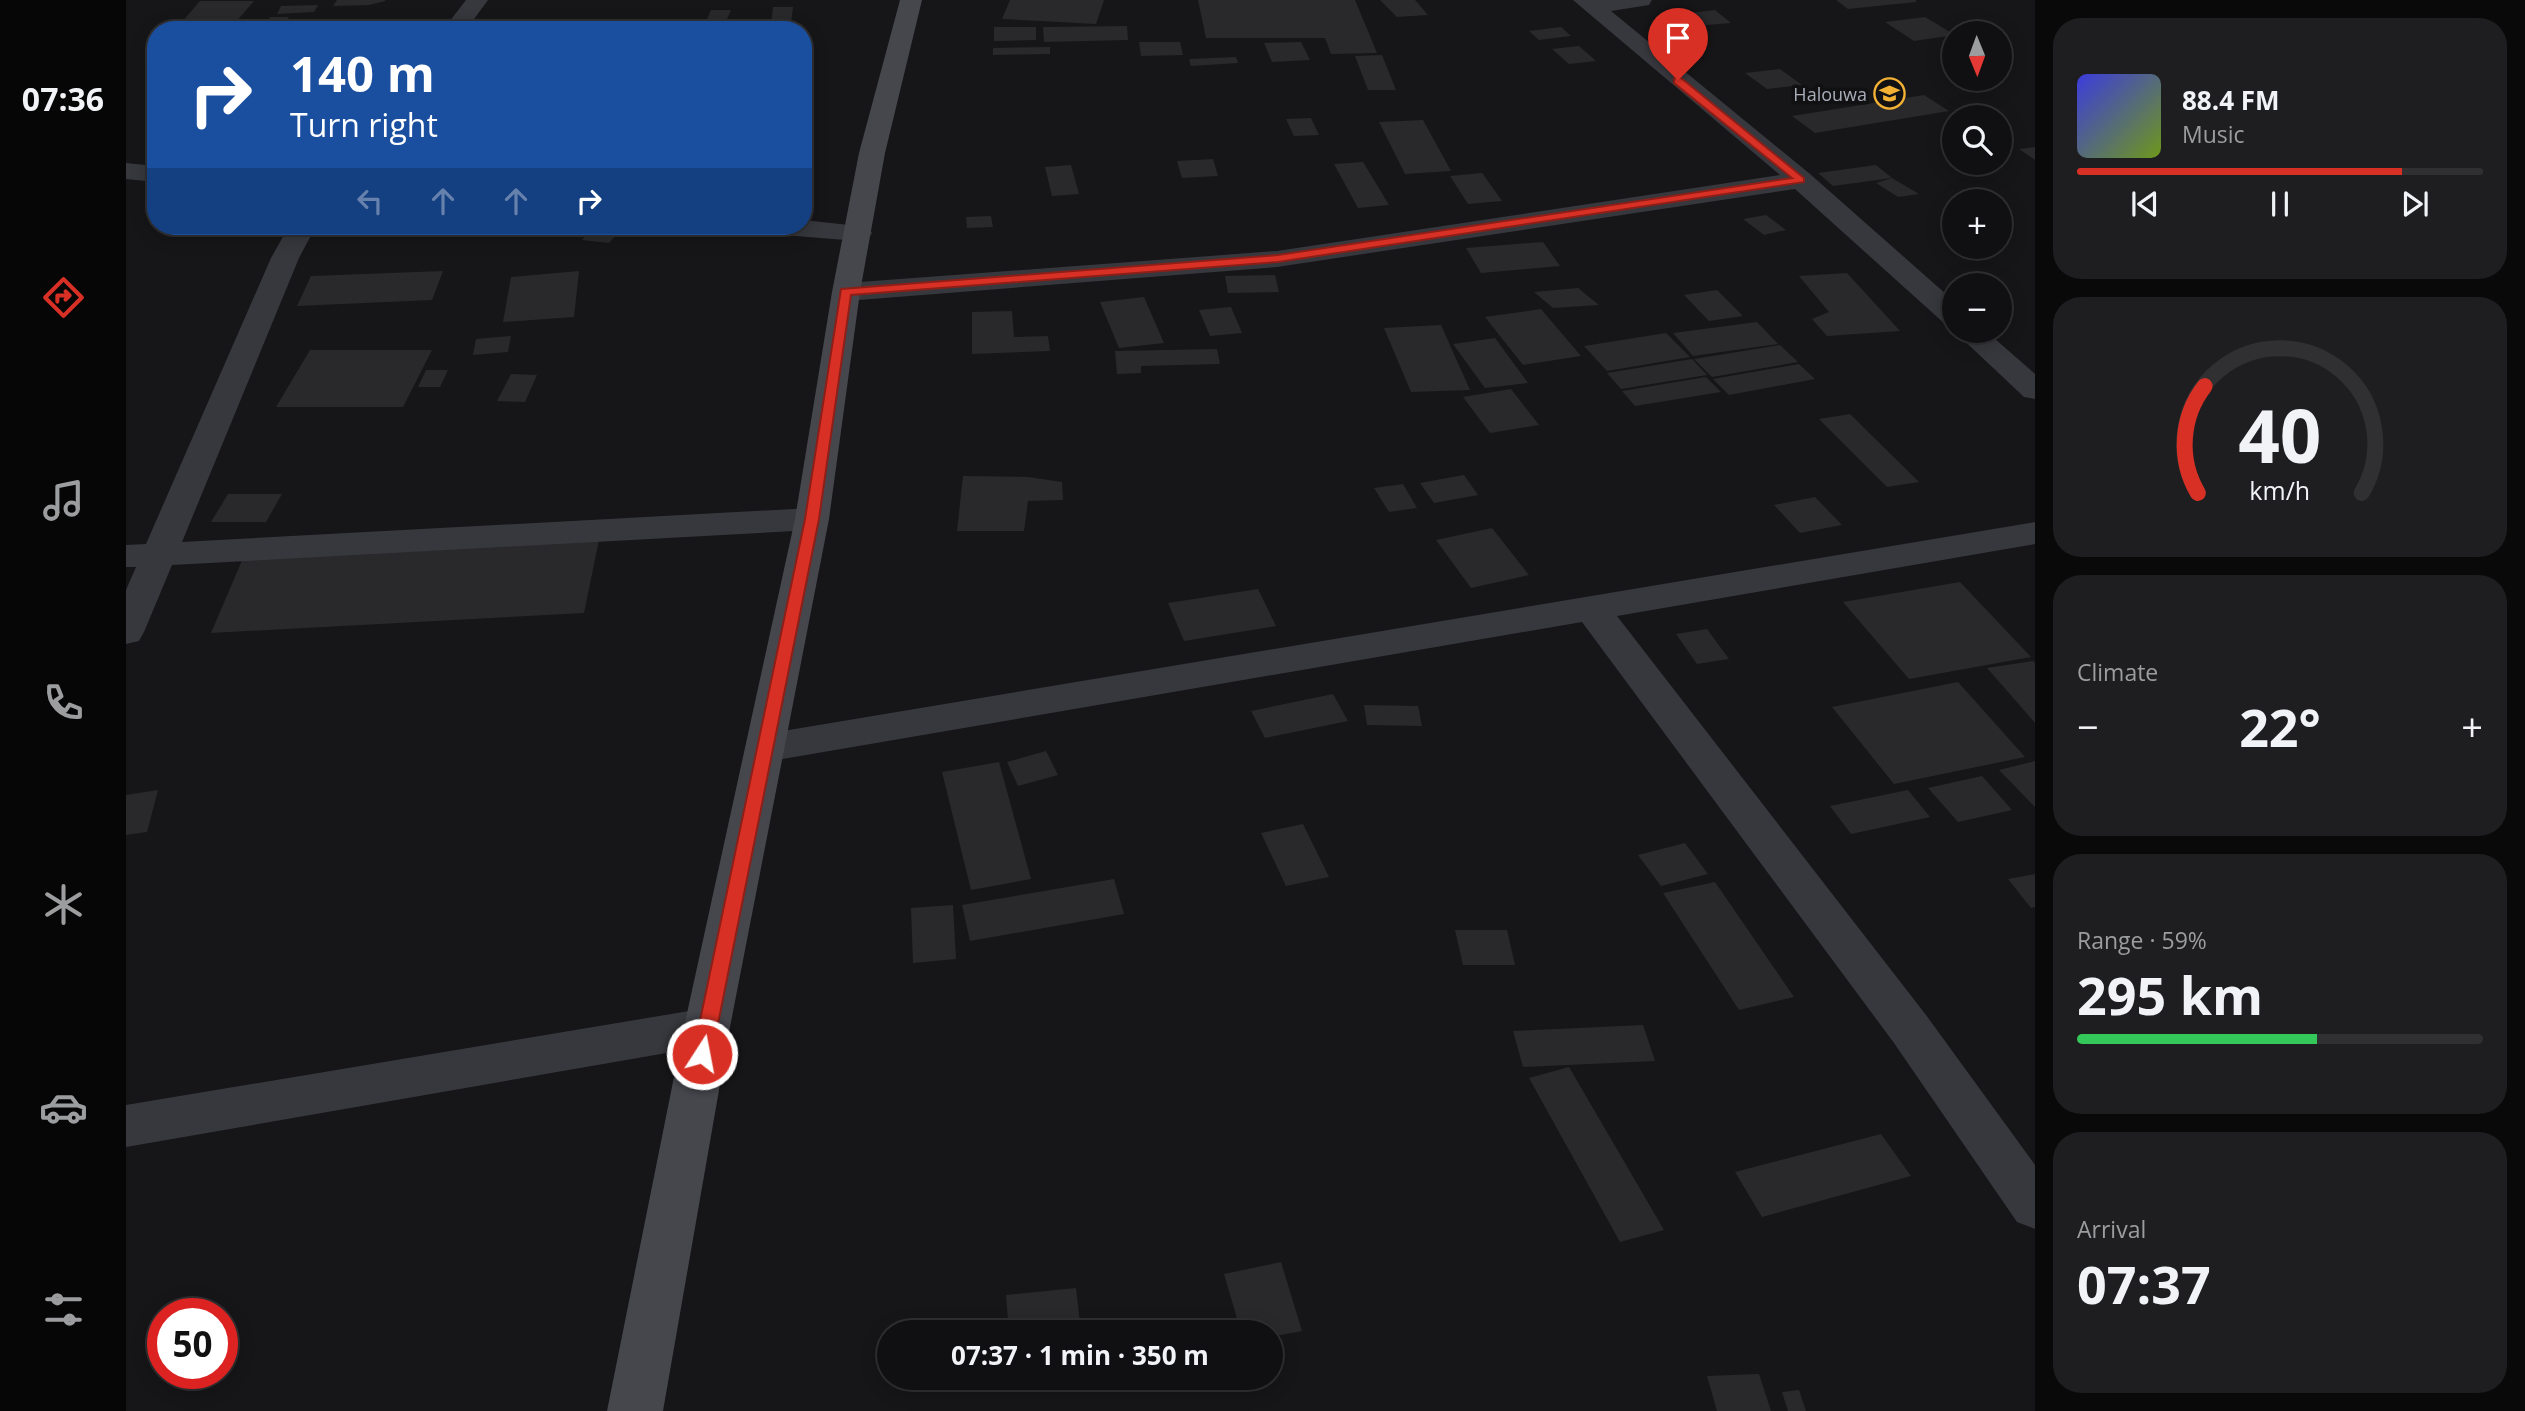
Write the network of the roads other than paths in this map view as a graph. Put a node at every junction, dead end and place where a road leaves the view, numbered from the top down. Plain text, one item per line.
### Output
1 (477, 0) edge
2 (911, 0) edge
3 (1641, 0) edge
4 (1588, 4) edge
5 (461, 21) edge
6 (126, 151) edge
7 (147, 153) edge
8 (126, 171) edge
9 (147, 173) edge
10 (1801, 180) junction
11 (812, 209) edge
12 (860, 222) junction
13 (812, 224) edge
14 (297, 235) edge
15 (846, 292) junction
16 (1942, 306) edge
17 (1982, 343) edge
18 (2035, 390) edge
19 (812, 519) junction
20 (2035, 533) edge
21 (143, 555) edge
22 (1591, 608) junction
23 (126, 632) edge
24 (765, 748) junction
25 (708, 1027) junction
26 (126, 1126) edge
27 (2035, 1206) edge
28 (635, 1411) edge

1 - 5 street
2 - 12 main road
3 - 4 street
4 - 10 street
6 - 7 street
8 - 9 street
10 - 15 street
10 - 16 street
11 - 12 street
12 - 13 street
12 - 15 main road
14 - 21 street
15 - 19 main road
17 - 18 street
19 - 21 street
19 - 24 main road
20 - 22 street
21 - 23 street
22 - 24 street
22 - 27 street
24 - 25 main road
25 - 26 street
25 - 28 main road

